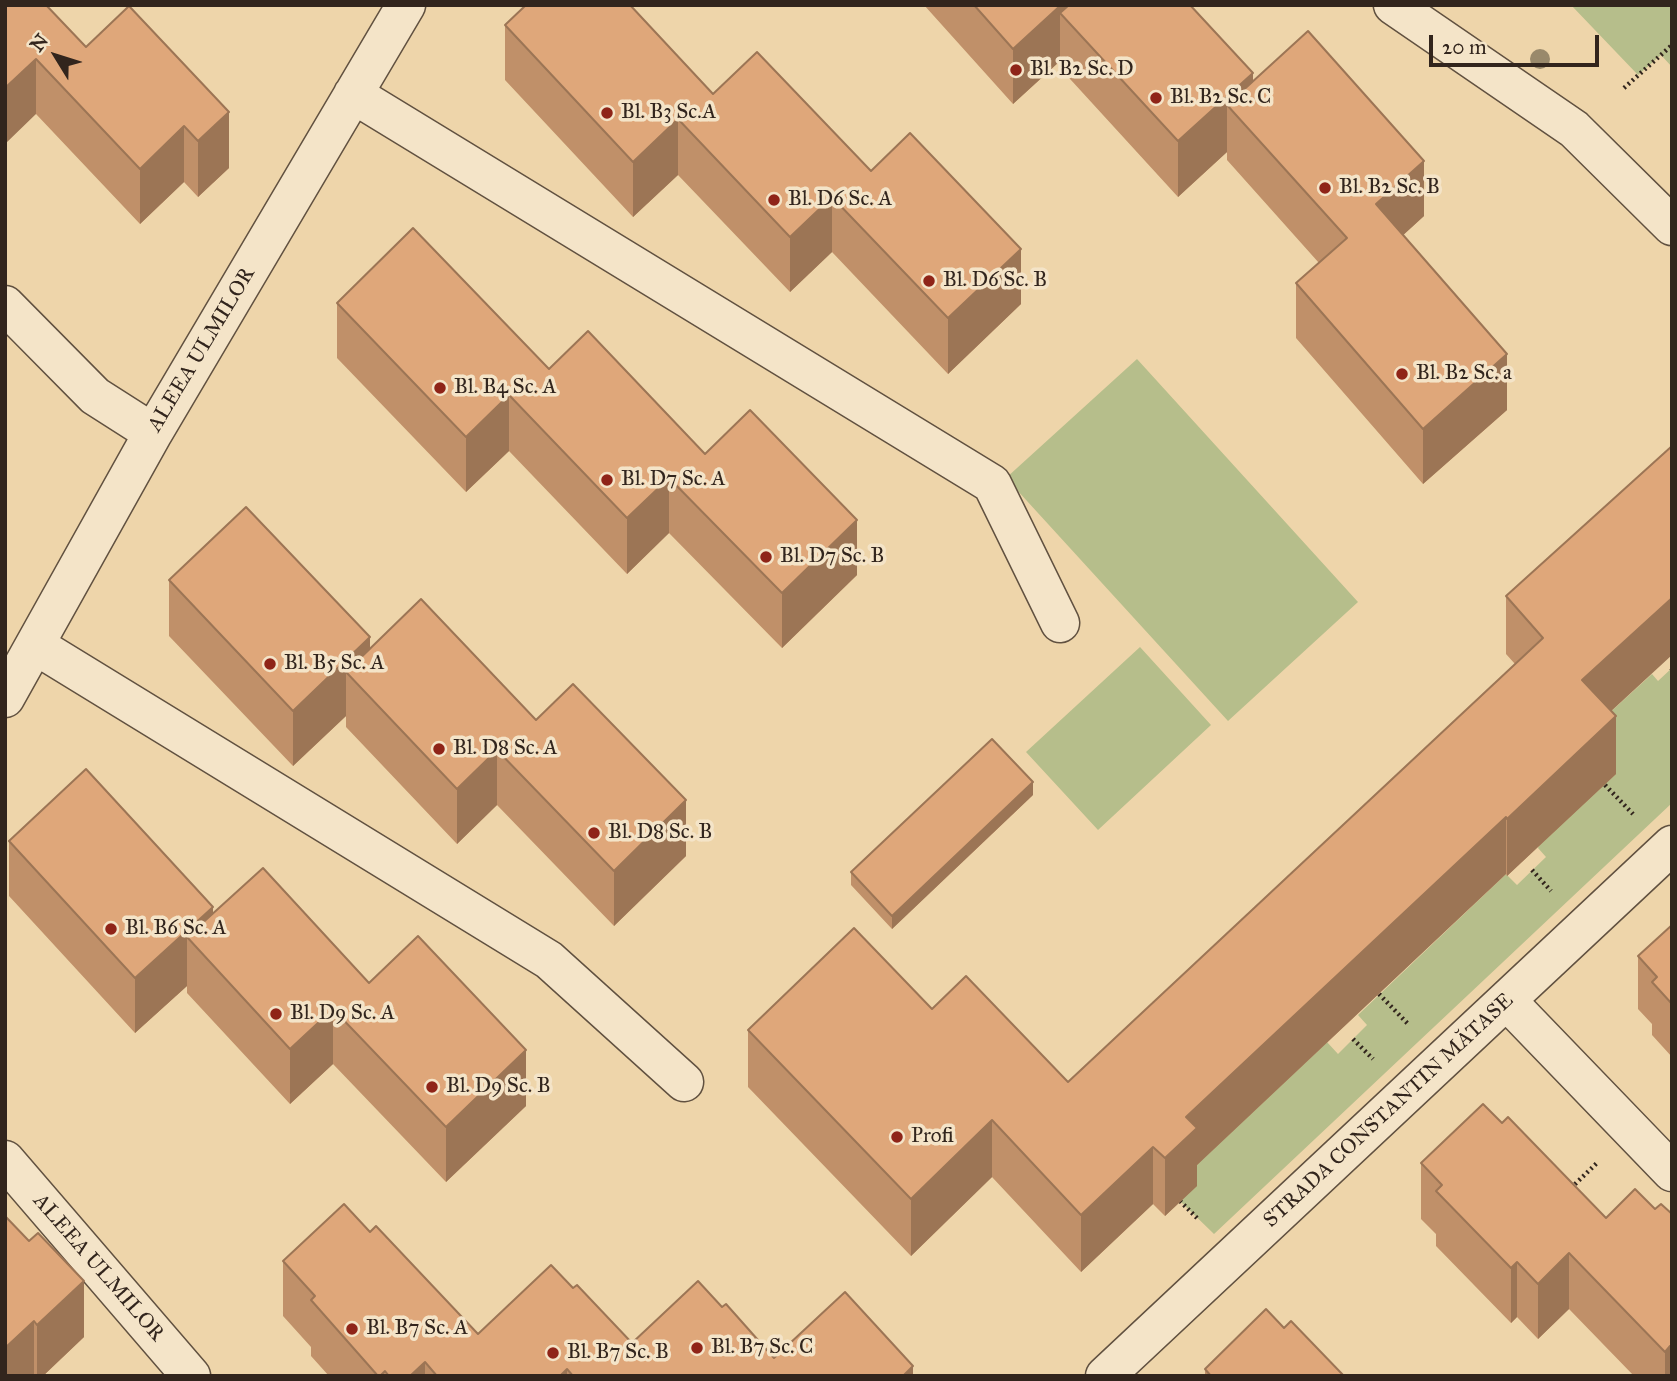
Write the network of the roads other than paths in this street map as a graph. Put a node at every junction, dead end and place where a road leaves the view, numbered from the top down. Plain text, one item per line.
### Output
1 (406, 5) edge
2 (1394, 5) edge
3 (353, 94) junction
4 (1672, 226) edge
5 (5, 305) edge
6 (153, 433) junction
7 (1060, 623) dead end
8 (35, 645) junction
9 (5, 698) edge
10 (1672, 845) edge
11 (1507, 1001) junction
12 (684, 1082) dead end
13 (5, 1160) edge
14 (1672, 1172) edge
15 (191, 1376) edge
16 (1105, 1376) edge

1 - 3 street, ALEEA ULMILOR
2 - 4 street
3 - 6 street, ALEEA ULMILOR
3 - 7 street
5 - 6 street
6 - 8 street, ALEEA ULMILOR
8 - 9 street, ALEEA ULMILOR
8 - 12 street
10 - 11 street, STRADA CONSTANTIN MĂTASE
11 - 14 street
11 - 16 street, STRADA CONSTANTIN MĂTASE
13 - 15 street, ALEEA ULMILOR

